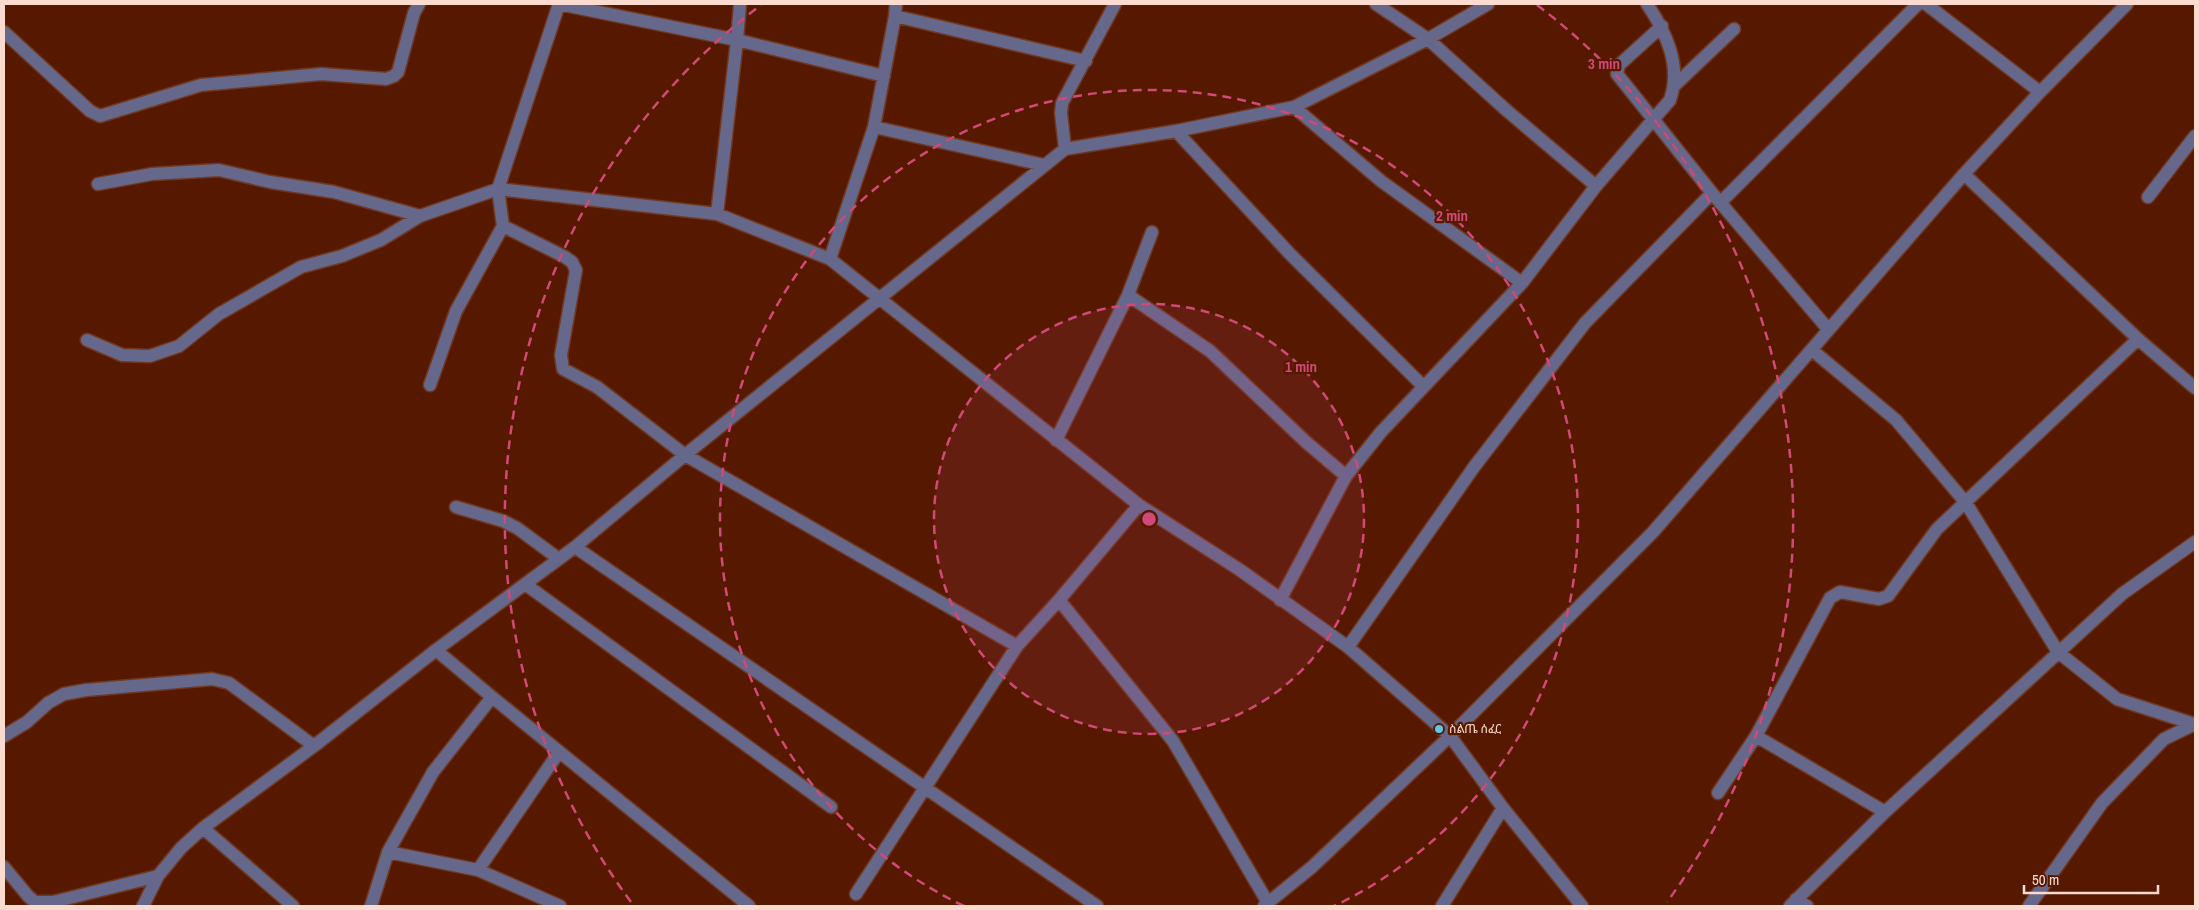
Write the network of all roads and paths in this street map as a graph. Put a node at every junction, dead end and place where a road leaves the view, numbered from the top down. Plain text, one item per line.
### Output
1 (419, 4) edge
2 (558, 4) edge
3 (740, 4) edge
4 (1115, 4) edge
5 (1376, 4) edge
6 (1488, 4) edge
7 (1647, 4) edge
8 (1918, 4) edge
9 (1926, 4) edge
10 (2127, 4) edge
11 (895, 10) edge
12 (1662, 26) junction
13 (1734, 29) dead end
14 (4, 32) edge
15 (1428, 39) junction
16 (737, 40) junction
17 (1086, 61) junction
18 (884, 76) junction
19 (1674, 86) junction
20 (2040, 92) junction
21 (1294, 107) junction
22 (1653, 119) junction
23 (874, 126) junction
24 (1176, 131) junction
25 (2195, 136) edge
26 (1065, 149) junction
27 (1044, 165) junction
28 (1964, 174) junction
29 (98, 184) dead end
30 (1596, 186) junction
31 (498, 188) junction
32 (2148, 197) dead end
33 (1716, 198) junction
34 (717, 214) junction
35 (420, 216) junction
36 (502, 226) junction
37 (1152, 232) dead end
38 (830, 259) junction
39 (1522, 283) junction
40 (1128, 295) junction
41 (879, 298) junction
42 (1828, 329) junction
43 (2138, 339) junction
44 (87, 340) dead end
45 (1812, 350) junction
46 (430, 385) dead end
47 (1424, 386) junction
48 (2195, 388) edge
49 (1056, 440) junction
50 (685, 455) junction
51 (1346, 476) junction
52 (1966, 503) junction
53 (1139, 505) junction
54 (456, 507) dead end
55 (2195, 542) edge
56 (575, 547) junction
57 (559, 559) junction
58 (525, 584) junction
59 (1059, 600) junction
60 (1280, 600) junction
61 (1017, 646) junction
62 (1348, 647) junction
63 (436, 650) junction
64 (2058, 652) junction
65 (492, 698) junction
66 (2195, 724) edge
67 (4, 736) edge
68 (1450, 736) junction
69 (1756, 736) junction
70 (314, 746) junction
71 (559, 752) junction
72 (927, 787) junction
73 (1718, 793) dead end
74 (831, 807) dead end
75 (1503, 808) junction
76 (1885, 812) junction
77 (203, 828) junction
78 (388, 852) junction
79 (4, 867) edge
80 (478, 870) junction
81 (158, 876) junction
82 (856, 894) dead end
83 (1798, 904) edge
84 (1266, 905) edge
85 (143, 906) edge
86 (293, 906) edge
87 (371, 906) edge
88 (560, 906) edge
89 (749, 906) edge
90 (1097, 906) edge
91 (1442, 906) edge
92 (1582, 906) edge
93 (2029, 906) edge

1 - 14 street
2 - 16 street
2 - 31 street
3 - 16 street
4 - 17 street
5 - 15 street
6 - 15 street
7 - 12 street
8 - 33 street
9 - 20 street
10 - 20 street
11 - 17 street
11 - 18 street
12 - 19 street
12 - 22 street
13 - 19 street
15 - 21 street
15 - 30 street
16 - 18 street
16 - 34 street
17 - 26 street
18 - 23 street
19 - 22 street
20 - 28 street
21 - 24 street
21 - 39 street
22 - 30 street
22 - 33 street
23 - 27 street
23 - 38 street
24 - 26 street
24 - 47 street
25 - 32 street
26 - 27 street
27 - 41 street
28 - 42 street
28 - 43 street
29 - 35 street
30 - 39 street
31 - 34 street
31 - 35 street
31 - 36 street
33 - 42 street
33 - 62 street
34 - 38 street
35 - 44 street
36 - 46 street
36 - 50 street
37 - 40 street
38 - 41 street
39 - 47 street
40 - 49 street
40 - 51 street
41 - 49 street
41 - 50 street
42 - 45 street
43 - 48 street
43 - 52 street
45 - 52 street
45 - 68 street
47 - 51 street
49 - 53 street
50 - 56 street
50 - 61 street
51 - 60 street
52 - 64 street
52 - 69 street
53 - 59 street
53 - 60 street
54 - 57 street
55 - 64 street
56 - 57 street
56 - 72 street
57 - 58 street
58 - 63 street
58 - 74 street
59 - 61 street
59 - 84 street
60 - 62 street
61 - 72 street
62 - 68 street
63 - 65 street
63 - 70 street
64 - 66 street
64 - 76 street
65 - 71 street
65 - 78 street
66 - 93 street
67 - 70 street
68 - 75 street
68 - 84 street
69 - 73 street
69 - 76 street
70 - 77 street
71 - 80 street
71 - 89 street
72 - 82 street
72 - 90 street
75 - 91 street
75 - 92 street
76 - 83 street
77 - 81 street
77 - 86 street
78 - 80 street
78 - 87 street
79 - 81 street
80 - 88 street
81 - 85 street

